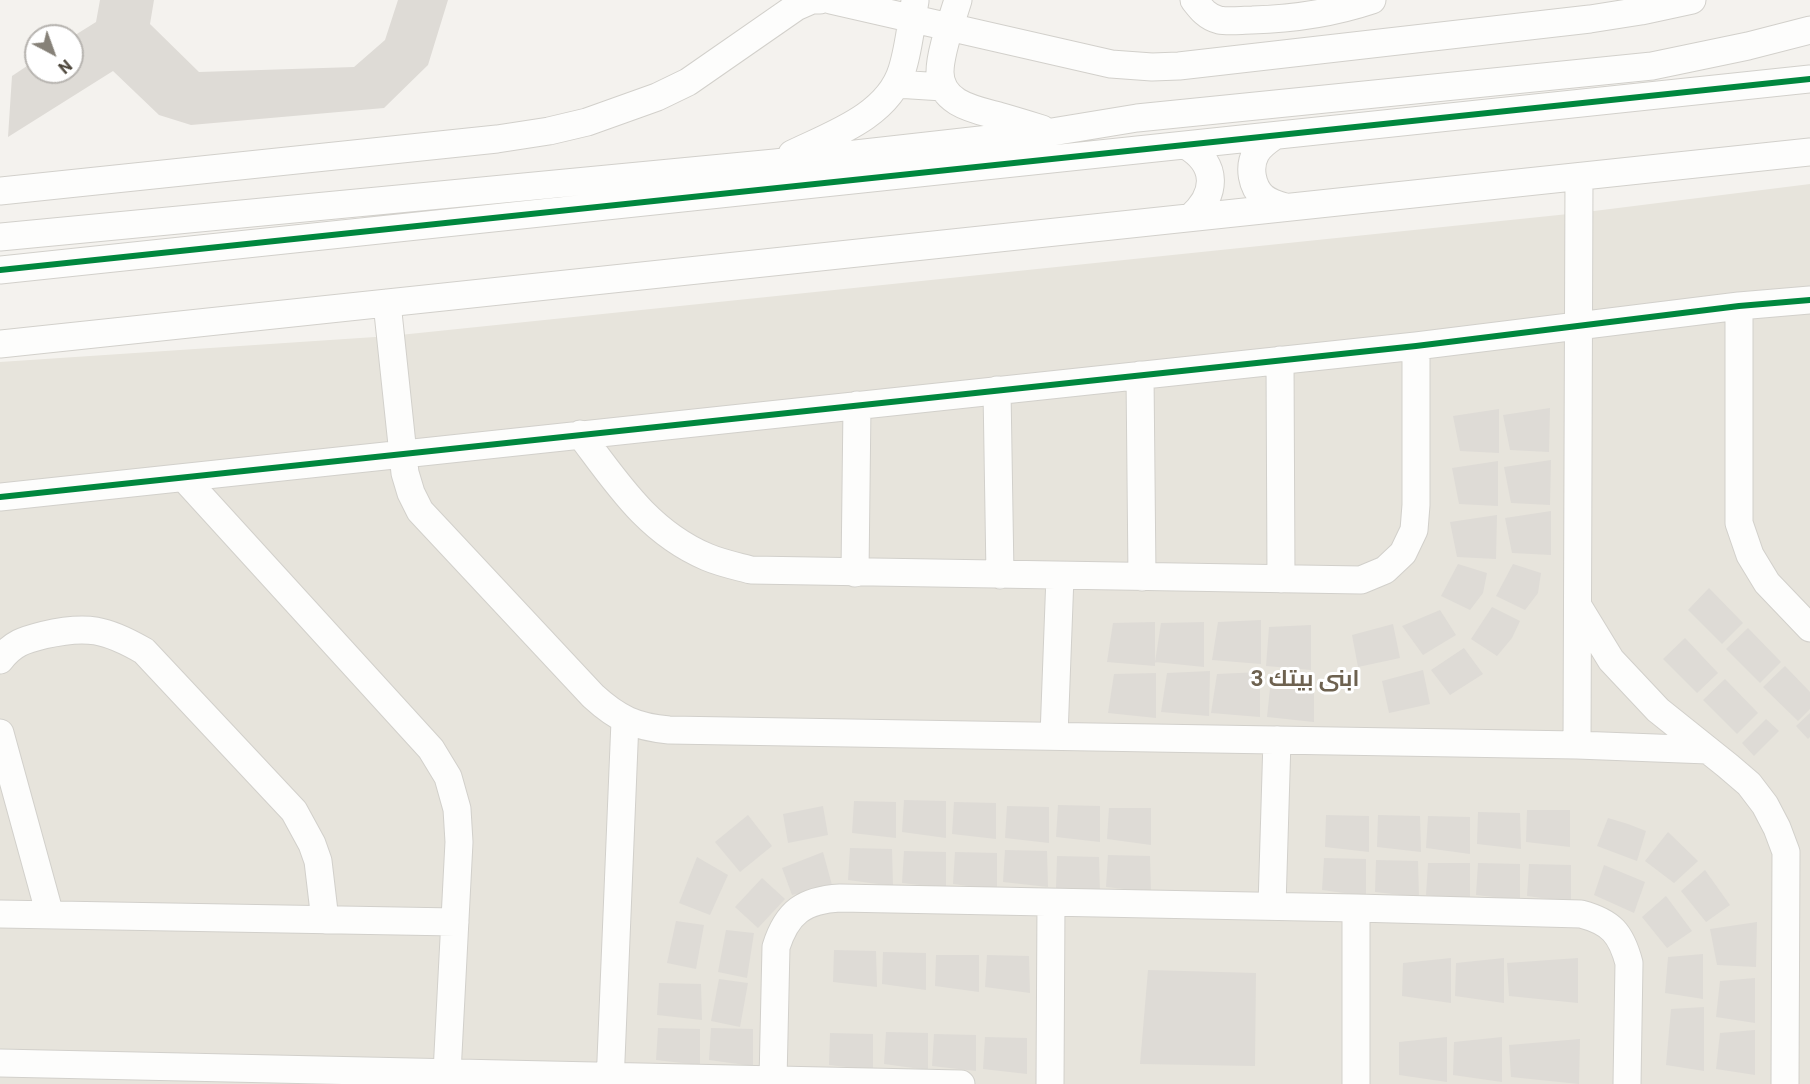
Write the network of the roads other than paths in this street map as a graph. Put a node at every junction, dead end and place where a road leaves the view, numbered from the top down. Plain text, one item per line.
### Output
1 (820, 0) edge
2 (831, 0) edge
3 (958, 0) edge
4 (1194, 0) edge
5 (1372, 0) edge
6 (1692, 0) edge
7 (1617, 8) edge
8 (914, 9) edge
9 (1589, 9) edge
10 (951, 26) junction
11 (1810, 30) edge
12 (1652, 66) junction
13 (1810, 79) edge
14 (896, 84) junction
15 (943, 87) junction
16 (1649, 95) junction
17 (1137, 118) junction
18 (1052, 132) junction
19 (1273, 137) junction
20 (1187, 146) junction
21 (1810, 152) edge
22 (1044, 160) junction
23 (775, 163) junction
24 (1579, 177) junction
25 (516, 187) junction
26 (0, 191) edge
27 (1285, 207) junction
28 (1191, 217) junction
29 (459, 222) junction
30 (0, 237) edge
31 (0, 270) edge
32 (1810, 300) edge
33 (387, 303) junction
34 (1739, 306) junction
35 (1578, 326) junction
36 (0, 344) edge
37 (1416, 346) junction
38 (1280, 360) junction
39 (1140, 375) junction
40 (997, 390) junction
41 (857, 405) junction
42 (580, 434) junction
43 (403, 453) junction
44 (184, 478) junction
45 (0, 496) edge
46 (855, 573) junction
47 (1000, 575) junction
48 (1060, 576) junction
49 (1142, 577) junction
50 (1281, 579) junction
51 (1577, 605) junction
52 (1810, 628) edge
53 (0, 660) edge
54 (625, 721) junction
55 (0, 733) edge
56 (1054, 736) junction
57 (1277, 740) junction
58 (1577, 745) junction
59 (1708, 750) junction
60 (1051, 903) junction
61 (1272, 906) junction
62 (1356, 908) junction
63 (0, 914) edge
64 (50, 915) junction
65 (325, 920) junction
66 (455, 922) junction
67 (0, 1063) edge
68 (447, 1073) junction
69 (610, 1080) edge
70 (773, 1080) junction
71 (962, 1084) edge
72 (1050, 1084) edge
73 (1356, 1084) edge
74 (1627, 1084) edge
75 (1785, 1084) edge

1 - 26 street
2 - 8 street
3 - 10 street
4 - 5 street
6 - 7 street
7 - 9 street
8 - 10 street
8 - 14 street
9 - 10 street
10 - 15 street
11 - 12 street
12 - 16 street
12 - 17 street
13 - 16 street
14 - 15 street
14 - 23 street
15 - 18 street
16 - 19 street
17 - 18 street
17 - 22 street
18 - 23 street
19 - 20 street
19 - 27 street
20 - 22 street
20 - 28 street
21 - 24 street
22 - 29 street
23 - 25 street
24 - 27 street
24 - 35 street
25 - 29 street
25 - 30 street
27 - 28 street
28 - 33 street
29 - 31 street
32 - 34 street
33 - 36 street
33 - 43 street
34 - 35 street
34 - 52 street
35 - 37 street
35 - 51 street
37 - 38 street
37 - 50 street
38 - 39 street
38 - 50 street
39 - 40 street
39 - 49 street
40 - 41 street
40 - 47 street
41 - 42 street
41 - 46 street
42 - 43 street
42 - 46 street
43 - 44 street
43 - 54 street
44 - 45 street
44 - 66 street
46 - 47 street
47 - 48 street
48 - 49 street
48 - 56 street
49 - 50 street
51 - 58 street
51 - 59 street
53 - 65 street
54 - 56 street
54 - 69 street
55 - 64 street
56 - 57 street
57 - 58 street
57 - 61 street
58 - 59 street
59 - 75 street
60 - 61 street
60 - 70 street
60 - 72 street
61 - 62 street
62 - 73 street
62 - 74 street
63 - 64 street
64 - 65 street
65 - 66 street
66 - 68 street
67 - 68 street
68 - 69 street
69 - 70 street
70 - 71 street

